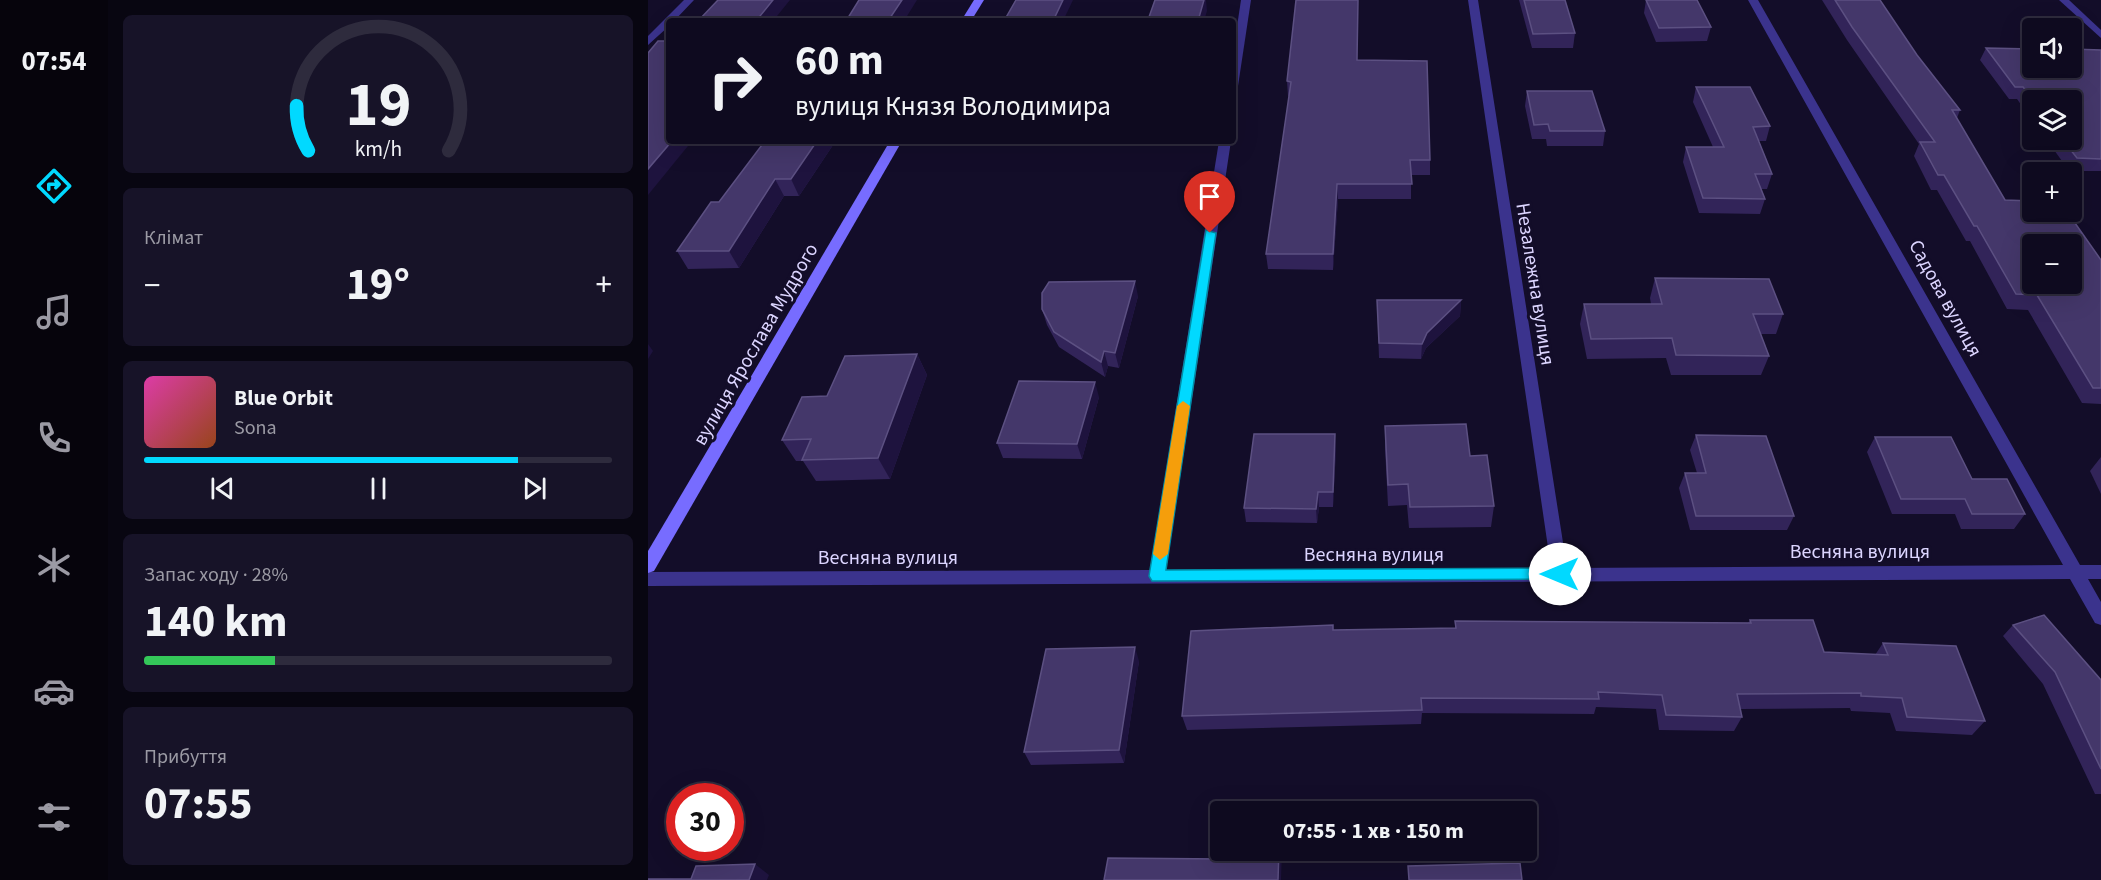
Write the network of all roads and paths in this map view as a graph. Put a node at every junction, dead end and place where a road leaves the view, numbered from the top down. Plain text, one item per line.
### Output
1 (689, 0) edge
2 (978, 0) edge
3 (1246, 0) edge
4 (1473, 0) edge
5 (1754, 0) edge
6 (2064, 0) edge
7 (671, 18) edge
8 (968, 18) edge
9 (666, 24) edge
10 (2101, 35) edge
11 (648, 42) edge
12 (1236, 66) edge
13 (894, 144) edge
14 (1225, 144) edge
15 (648, 566) edge
16 (2076, 571) junction
17 (2101, 572) edge
18 (1560, 574) junction
19 (1157, 576) junction
20 (648, 579) edge
21 (2101, 618) edge

1 - 7 street
2 - 8 main road
3 - 12 street
4 - 18 street, Незалежна вулиця
5 - 16 street, Садова вулиця
6 - 10 street
9 - 11 street
13 - 15 main road, вулиця Ярослава Мудрого
14 - 19 street
16 - 17 street, Весняна вулиця
16 - 18 street, Весняна вулиця
16 - 21 street, Садова вулиця
18 - 19 street, Весняна вулиця
19 - 20 street, Весняна вулиця

